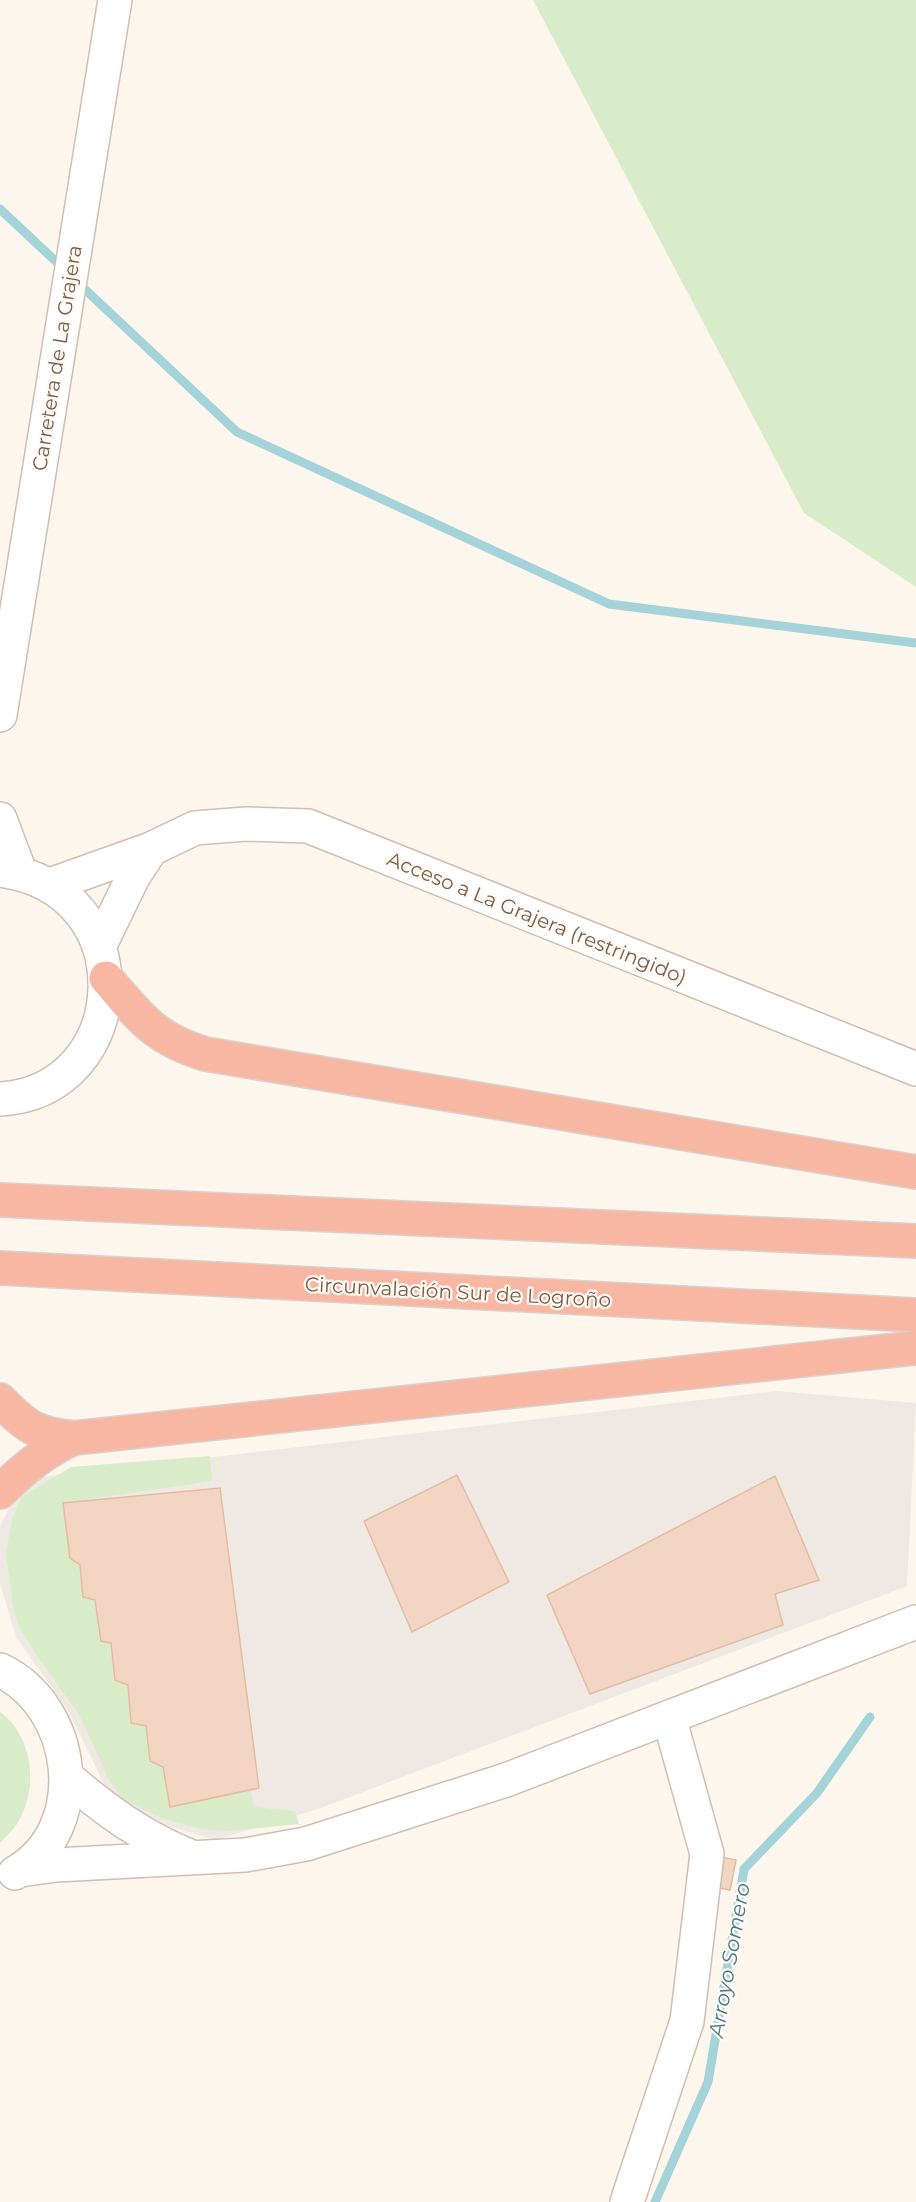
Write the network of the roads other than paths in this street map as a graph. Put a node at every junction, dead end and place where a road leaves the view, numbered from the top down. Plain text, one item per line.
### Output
1 (115, 0) edge
2 (0, 715) edge
3 (0, 819) edge
4 (151, 849) junction
5 (10, 871) edge
6 (50, 885) junction
7 (100, 945) junction
8 (106, 978) junction
9 (916, 1069) edge
10 (4, 1105) edge
11 (916, 1172) edge
12 (0, 1200) edge
13 (916, 1241) edge
14 (0, 1268) edge
15 (916, 1315) edge
16 (916, 1348) edge
17 (0, 1400) edge
18 (74, 1438) junction
19 (0, 1492) edge
20 (916, 1622) edge
21 (1, 1668) edge
22 (669, 1717) junction
23 (67, 1777) junction
24 (191, 1857) junction
25 (10, 1875) edge
26 (627, 2202) edge

1 - 2 street, Carretera de La Grajera
3 - 5 street
4 - 6 street, Acceso a La Grajera (restringido)
4 - 7 street
4 - 9 street, Acceso a La Grajera (restringido)
5 - 6 street
6 - 7 street
7 - 8 street
8 - 10 street
8 - 11 highway
12 - 13 highway
14 - 15 highway, Circunvalación Sur de Logroño
16 - 18 highway
17 - 18 highway
18 - 19 highway
20 - 22 street
21 - 23 street
22 - 24 street
22 - 26 street
23 - 24 street
23 - 25 street
24 - 25 street

